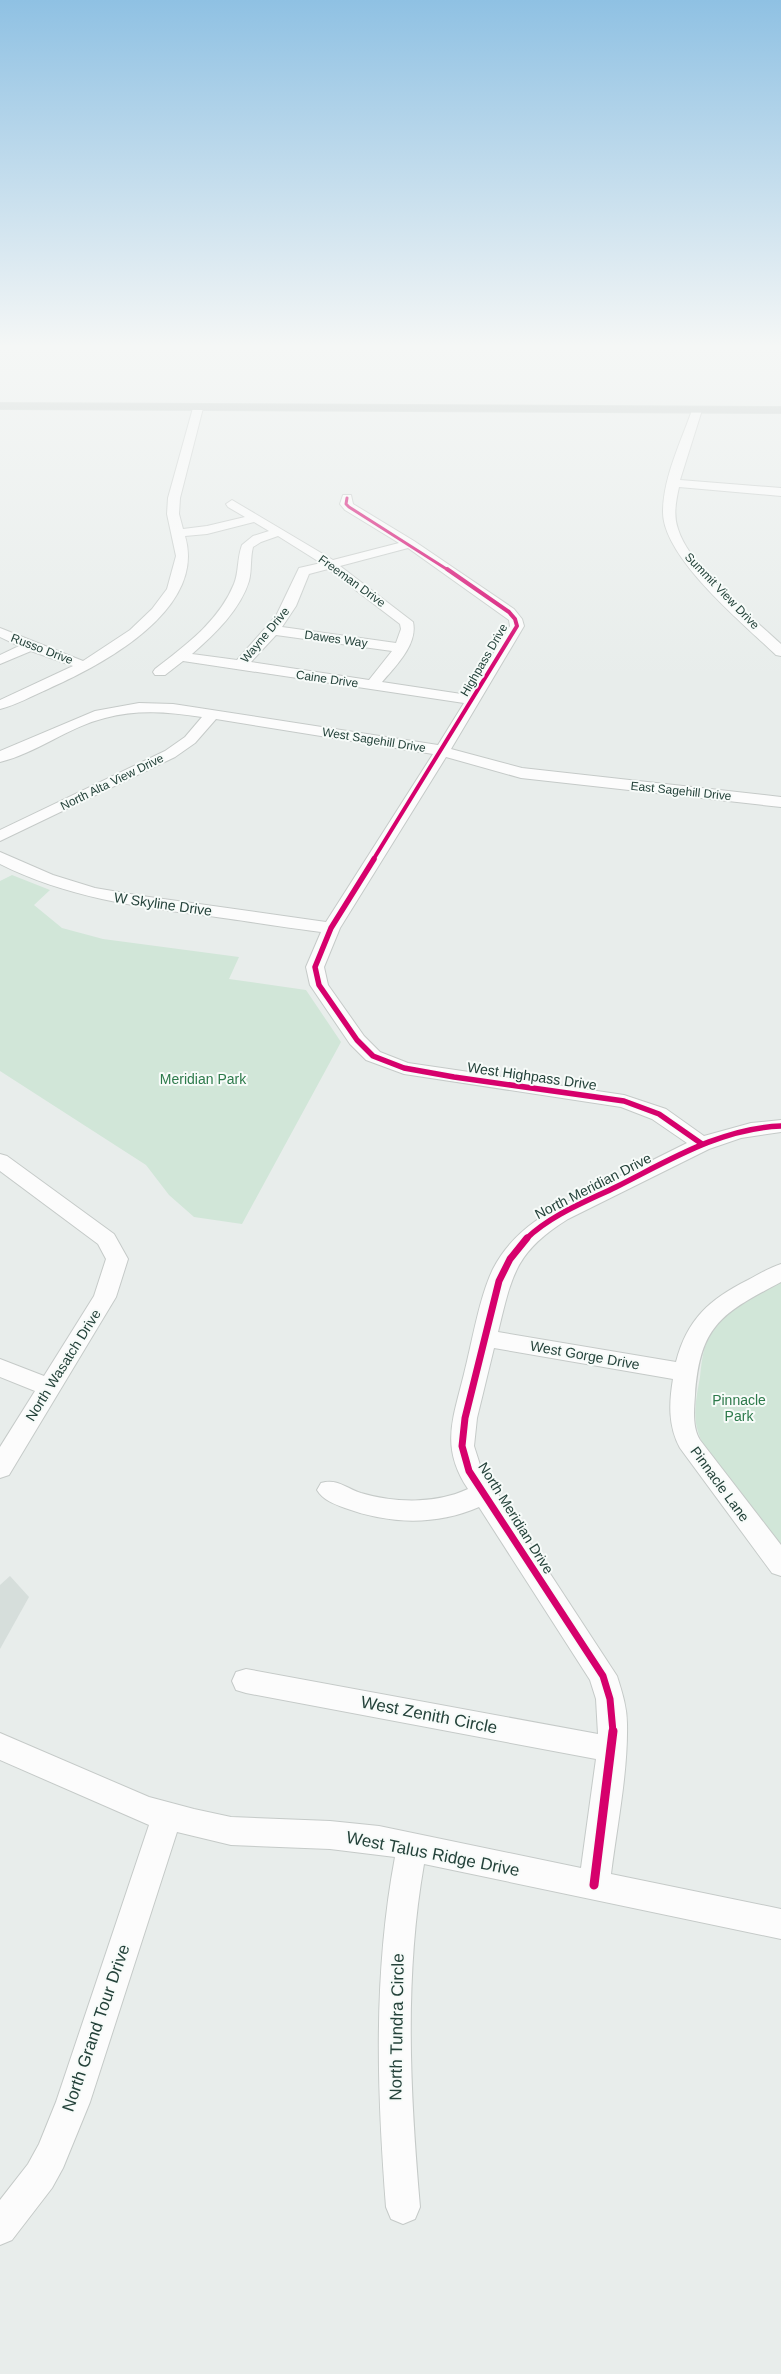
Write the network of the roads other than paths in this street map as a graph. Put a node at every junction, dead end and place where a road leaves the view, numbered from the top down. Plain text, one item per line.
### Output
1 (185, 458) edge
2 (683, 458) edge
3 (675, 483) junction
4 (781, 492) edge
5 (347, 498) dead end
6 (232, 504) dead end
7 (255, 518) junction
8 (178, 532) junction
9 (279, 532) junction
10 (410, 544) junction
11 (329, 563) junction
12 (272, 630) junction
13 (0, 632) edge
14 (30, 646) junction
15 (400, 648) junction
16 (781, 652) edge
17 (181, 656) junction
18 (0, 660) edge
19 (85, 666) junction
20 (238, 666) junction
21 (160, 672) dead end
22 (372, 685) junction
23 (474, 700) junction
24 (0, 705) edge
25 (213, 714) junction
26 (442, 751) junction
27 (0, 757) edge
28 (580, 780) joint
29 (781, 802) edge
30 (0, 836) edge
31 (0, 857) edge
32 (332, 928) junction
33 (781, 1126) edge
34 (702, 1144) junction
35 (0, 1161) edge
36 (781, 1272) edge
37 (485, 1338) junction
38 (0, 1368) edge
39 (686, 1372) junction
40 (49, 1387) junction
41 (0, 1468) edge
42 (330, 1490) dead end
43 (485, 1493) junction
44 (781, 1565) edge
45 (246, 1681) dead end
46 (0, 1746) edge
47 (612, 1749) junction
48 (167, 1816) junction
49 (412, 1848) junction
50 (594, 1885) junction
51 (781, 1924) edge
52 (403, 2207) dead end
53 (0, 2228) edge

1 - 8 street
2 - 3 street, Summit View Drive
3 - 4 street
3 - 16 street, Summit View Drive
5 - 10 street, Highpass Drive
6 - 7 street, Freeman Drive
7 - 8 street
7 - 9 street, Freeman Drive
8 - 19 street
9 - 11 street, Freeman Drive
9 - 17 street
10 - 11 street, Wayne Drive
10 - 23 street, Highpass Drive
11 - 12 street, Wayne Drive
11 - 15 street, Freeman Drive
12 - 15 street, Dawes Way
12 - 20 street, Wayne Drive
13 - 14 street, Russo Drive
14 - 18 street
14 - 19 street, Russo Drive
15 - 22 street, Freeman Drive
17 - 20 street, Caine Drive
17 - 21 street
19 - 24 street
20 - 22 street, Caine Drive
22 - 23 street, Caine Drive
23 - 26 street, Highpass Drive
25 - 26 street, West Sagehill Drive
25 - 27 street, West Sagehill Drive
25 - 30 street, North Alta View Drive
26 - 28 street, West Sagehill Drive
26 - 32 street, Highpass Drive
28 - 29 street, East Sagehill Drive
31 - 32 street, W Skyline Drive
32 - 34 street, West Highpass Drive
33 - 34 street, North Meridian Drive
34 - 37 street, North Meridian Drive
35 - 40 street, North Wasatch Drive
36 - 39 street, Pinnacle Lane
37 - 39 street, West Gorge Drive
37 - 43 street, North Meridian Drive
38 - 40 street
39 - 44 street, Pinnacle Lane
40 - 41 street, North Wasatch Drive
42 - 43 street
43 - 47 street, North Meridian Drive
45 - 47 street, West Zenith Circle
46 - 48 street, West Talus Ridge Drive
47 - 50 street, North Meridian Drive
48 - 49 street, West Talus Ridge Drive
48 - 53 street, North Grand Tour Drive
49 - 50 street, West Talus Ridge Drive
49 - 52 street, North Tundra Circle
50 - 51 street, West Talus Ridge Drive

